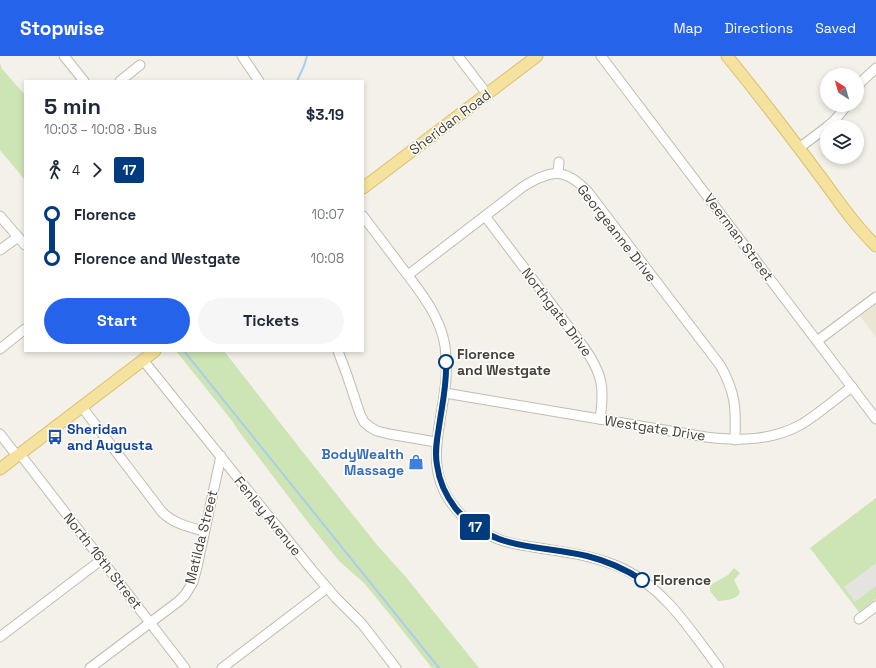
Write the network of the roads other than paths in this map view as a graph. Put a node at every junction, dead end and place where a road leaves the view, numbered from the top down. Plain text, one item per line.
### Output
1 (64, 56) edge
2 (242, 56) edge
3 (458, 56) edge
4 (537, 56) edge
5 (601, 56) edge
6 (728, 56) edge
7 (140, 65) dead end
8 (876, 68) edge
9 (83, 80) edge
10 (121, 80) edge
11 (258, 80) edge
12 (864, 80) edge
13 (487, 94) junction
14 (841, 112) edge
15 (834, 120) edge
16 (820, 132) edge
17 (799, 148) junction
18 (560, 162) dead end
19 (558, 173) junction
20 (364, 187) edge
21 (0, 216) edge
22 (485, 216) junction
23 (364, 217) edge
24 (18, 237) junction
25 (24, 244) edge
26 (876, 246) edge
27 (0, 250) edge
28 (408, 275) junction
29 (876, 297) edge
30 (24, 330) edge
31 (817, 341) junction
32 (0, 349) edge
33 (154, 352) edge
34 (338, 352) edge
35 (143, 360) junction
36 (852, 387) junction
37 (445, 393) junction
38 (82, 407) junction
39 (600, 419) junction
40 (876, 419) edge
41 (0, 434) edge
42 (735, 440) junction
43 (436, 442) junction
44 (19, 455) junction
45 (221, 456) junction
46 (0, 469) edge
47 (204, 531) junction
48 (101, 560) junction
49 (326, 588) junction
50 (876, 606) edge
51 (859, 619) dead end
52 (150, 623) junction
53 (0, 637) edge
54 (90, 668) edge
55 (185, 668) edge
56 (222, 668) edge
57 (396, 668) edge
58 (719, 668) edge

1 - 9 street
2 - 11 street
3 - 13 street
4 - 13 main road, Sheridan Road
5 - 31 street, Veerman Street
6 - 17 main road
7 - 10 street
8 - 12 street
13 - 20 main road, Sheridan Road
14 - 15 street
16 - 17 street
17 - 26 main road
18 - 19 street
19 - 22 street
19 - 42 street, Georgeanne Drive
21 - 24 street
22 - 28 street
22 - 39 street, Northgate Drive
23 - 28 street
24 - 25 street
24 - 27 street
28 - 37 street
29 - 31 street
30 - 32 street
31 - 36 street, Veerman Street
33 - 35 main road
34 - 43 street
35 - 38 main road
35 - 45 street, Fenley Avenue
36 - 40 street, Veerman Street
36 - 42 street, Westgate Drive
37 - 39 street, Westgate Drive
37 - 43 street
38 - 44 main road
38 - 47 street
39 - 42 street, Westgate Drive
41 - 44 street, North 16th Street
43 - 58 street
44 - 46 main road
44 - 48 street, North 16th Street
45 - 47 street, Matilda Street
45 - 49 street, Fenley Avenue
47 - 52 street, Matilda Street
48 - 52 street, North 16th Street
48 - 53 street
49 - 56 street
49 - 57 street, Fenley Avenue
50 - 51 street
52 - 54 street, Matilda Street
52 - 55 street, North 16th Street

